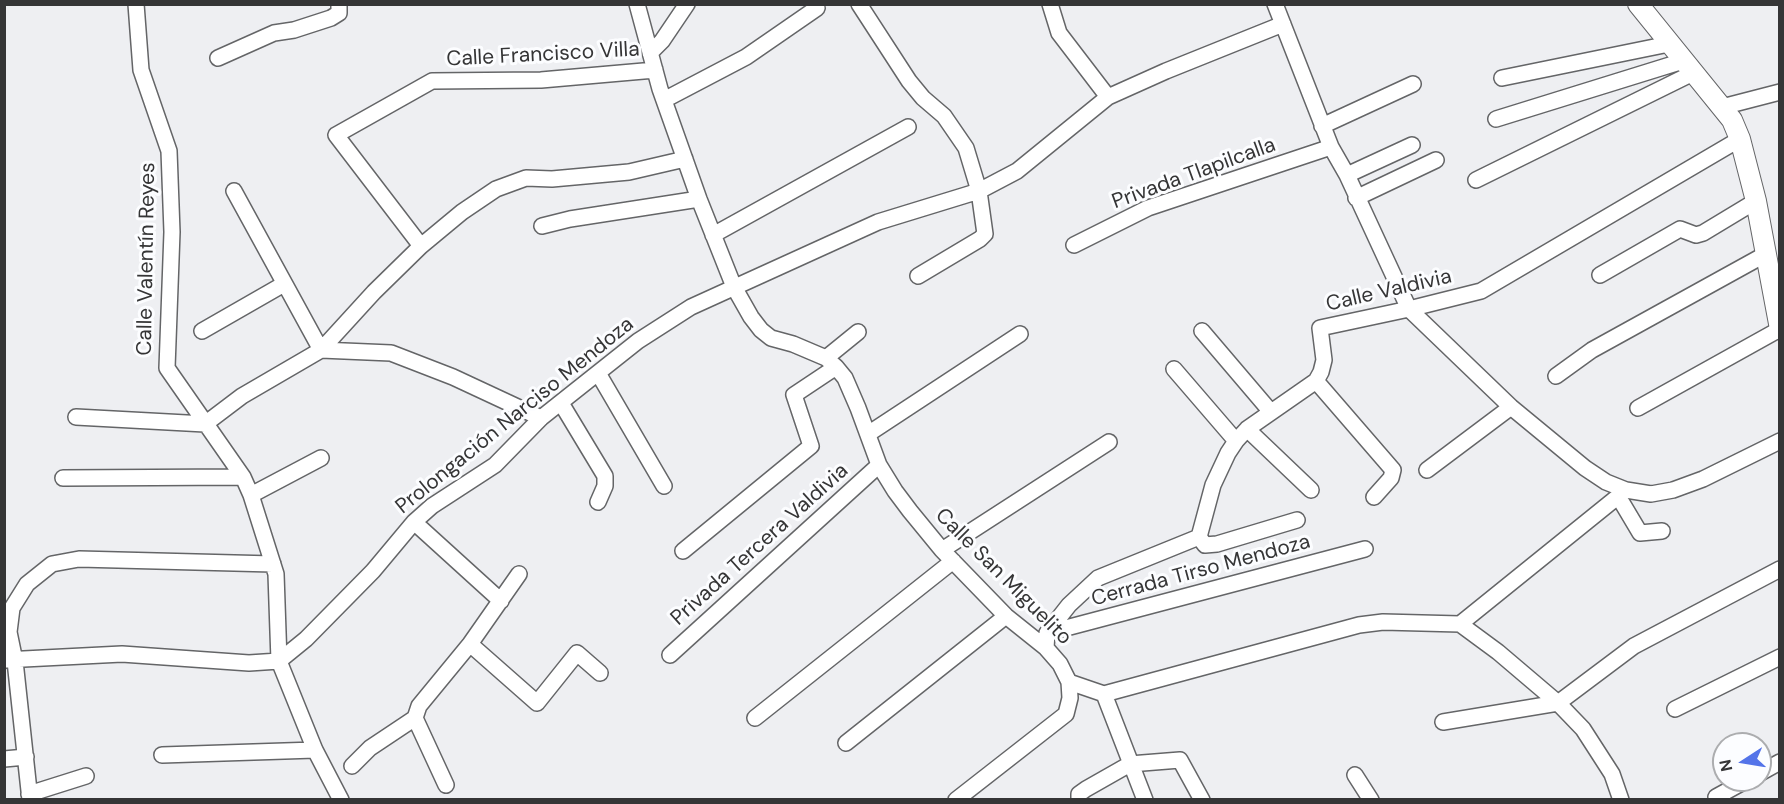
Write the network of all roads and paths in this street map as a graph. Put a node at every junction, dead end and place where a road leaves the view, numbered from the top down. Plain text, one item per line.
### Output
1 (136, 4) edge
2 (339, 4) edge
3 (637, 4) edge
4 (687, 4) edge
5 (859, 4) edge
6 (1050, 4) edge
7 (1275, 4) edge
8 (1638, 4) edge
9 (817, 8) dead end
10 (1283, 24) junction
11 (1669, 44) junction
12 (650, 53) junction
13 (218, 58) dead end
14 (1688, 67) junction
15 (655, 70) junction
16 (1502, 78) dead end
17 (1413, 84) dead end
18 (1779, 92) edge
19 (1108, 97) junction
20 (664, 100) junction
21 (1722, 107) junction
22 (1496, 119) dead end
23 (1322, 126) junction
24 (908, 127) dead end
25 (1740, 139) junction
26 (1412, 145) dead end
27 (1331, 147) junction
28 (685, 159) junction
29 (1436, 160) dead end
30 (1347, 175) junction
31 (1476, 180) dead end
32 (979, 190) junction
33 (234, 191) dead end
34 (1356, 198) junction
35 (699, 200) junction
36 (1756, 201) junction
37 (542, 226) dead end
38 (713, 235) junction
39 (1074, 245) dead end
40 (421, 246) junction
41 (1771, 257) edge
42 (1600, 275) dead end
43 (918, 276) dead end
44 (284, 284) junction
45 (734, 287) junction
46 (1409, 309) junction
47 (1778, 319) edge
48 (1202, 330) dead end
49 (202, 331) dead end
50 (858, 332) dead end
51 (1020, 334) dead end
52 (321, 350) junction
53 (831, 362) junction
54 (1174, 369) dead end
55 (598, 373) junction
56 (1556, 376) dead end
57 (1316, 381) junction
58 (561, 403) junction
59 (1511, 406) junction
60 (1638, 408) dead end
61 (1271, 412) junction
62 (76, 417) dead end
63 (541, 418) junction
64 (205, 423) junction
65 (1247, 429) junction
66 (868, 434) junction
67 (1236, 441) junction
68 (1779, 441) edge
69 (1109, 442) dead end
70 (321, 458) dead end
71 (879, 465) junction
72 (1427, 470) dead end
73 (243, 477) junction
74 (63, 478) dead end
75 (664, 486) dead end
76 (1311, 490) dead end
77 (1622, 493) junction
78 (251, 495) junction
79 (1374, 497) dead end
80 (598, 502) dead end
81 (1297, 520) dead end
82 (414, 522) junction
83 (1662, 531) dead end
84 (1199, 537) junction
85 (1365, 549) dead end
86 (683, 551) dead end
87 (948, 555) junction
88 (273, 564) junction
89 (1779, 569) edge
90 (519, 574) dead end
91 (501, 601) junction
92 (1006, 616) junction
93 (1460, 624) junction
94 (1047, 640) junction
95 (470, 644) junction
96 (670, 655) dead end
97 (1779, 657) edge
98 (10, 661) edge
99 (279, 661) junction
100 (600, 673) dead end
101 (1069, 682) junction
102 (1104, 694) junction
103 (1558, 703) junction
104 (1675, 709) dead end
105 (415, 718) junction
106 (755, 718) dead end
107 (1443, 722) dead end
108 (846, 743) dead end
109 (315, 750) junction
110 (162, 755) dead end
111 (26, 758) junction
112 (4, 759) edge
113 (1130, 764) junction
114 (352, 766) dead end
115 (1355, 775) dead end
116 (86, 776) dead end
117 (446, 785) dead end
118 (1725, 792) edge
119 (29, 796) edge
120 (1716, 797) dead end
121 (341, 800) edge
122 (956, 800) edge
123 (1079, 800) edge
124 (1145, 800) edge
125 (1202, 800) edge
126 (1371, 800) edge
127 (1621, 800) edge

1 - 64 street, Calle Valentín Reyes
2 - 13 street
3 - 12 street
4 - 12 street, Calle Francisco Villa
5 - 32 street
6 - 19 street
7 - 10 street
8 - 11 main road
9 - 20 street
10 - 19 street, Prolongación Narciso Mendoza
10 - 23 street
11 - 14 main road
11 - 16 street
12 - 15 street
14 - 21 main road
14 - 22 street
14 - 31 street
15 - 20 street
15 - 40 street, Calle Francisco Villa
17 - 23 street
18 - 21 street
19 - 32 street, Prolongación Narciso Mendoza
20 - 28 street
21 - 25 main road
23 - 27 street
24 - 38 street
25 - 36 main road
25 - 46 street, Calle Valdivia
26 - 30 street
27 - 30 street
27 - 39 street, Privada Tlapilcalla
28 - 35 street
28 - 40 street
29 - 34 street
30 - 34 street
32 - 43 street
32 - 45 street, Prolongación Narciso Mendoza
33 - 44 street
34 - 46 street
35 - 37 street
35 - 38 street
36 - 41 main road
36 - 42 street
38 - 45 street
40 - 52 street
41 - 47 main road
41 - 56 street
44 - 49 street
44 - 52 street
45 - 53 street
45 - 55 street, Prolongación Narciso Mendoza
46 - 57 street, Calle Valdivia
46 - 59 street
47 - 60 street
48 - 61 street
50 - 53 street
51 - 66 street
52 - 63 street
52 - 64 street
53 - 66 street, Calle San Miguelito
53 - 86 street
54 - 67 street
55 - 58 street, Prolongación Narciso Mendoza
55 - 75 street
57 - 61 street
57 - 79 street
58 - 63 street, Prolongación Narciso Mendoza
58 - 80 street
59 - 72 street
59 - 77 street
61 - 65 street
62 - 64 street
63 - 82 street, Prolongación Narciso Mendoza
64 - 73 street, Calle Valentín Reyes
65 - 67 street
65 - 76 street
66 - 71 street, Calle San Miguelito
67 - 84 street
68 - 77 street
69 - 87 street
70 - 78 street
71 - 87 street, Calle San Miguelito
71 - 96 street, Privada Tercera Valdivia
73 - 74 street
73 - 78 street, Calle Valentín Reyes
77 - 83 street
77 - 93 street
78 - 88 street, Calle Valentín Reyes
81 - 84 street
82 - 91 street
82 - 99 street, Prolongación Narciso Mendoza
84 - 94 street
85 - 94 street, Cerrada Tirso Mendoza
87 - 92 street, Calle San Miguelito
87 - 106 street
88 - 98 street
88 - 99 street, Calle Valentín Reyes
89 - 103 street
90 - 91 street
91 - 95 street
92 - 94 street, Calle San Miguelito
92 - 108 street
93 - 102 street
93 - 103 street
94 - 101 street, Calle San Miguelito
95 - 100 street
95 - 105 street
97 - 104 street
98 - 99 street
98 - 111 street
99 - 109 street, Calle Valentín Reyes
101 - 102 street
101 - 122 street
102 - 113 street
103 - 107 street
103 - 127 street
105 - 114 street
105 - 117 street
109 - 110 street
109 - 121 street, Calle Valentín Reyes
111 - 112 street
111 - 119 street
113 - 123 street
113 - 124 street
113 - 125 street
115 - 126 street
116 - 119 street
118 - 120 street

